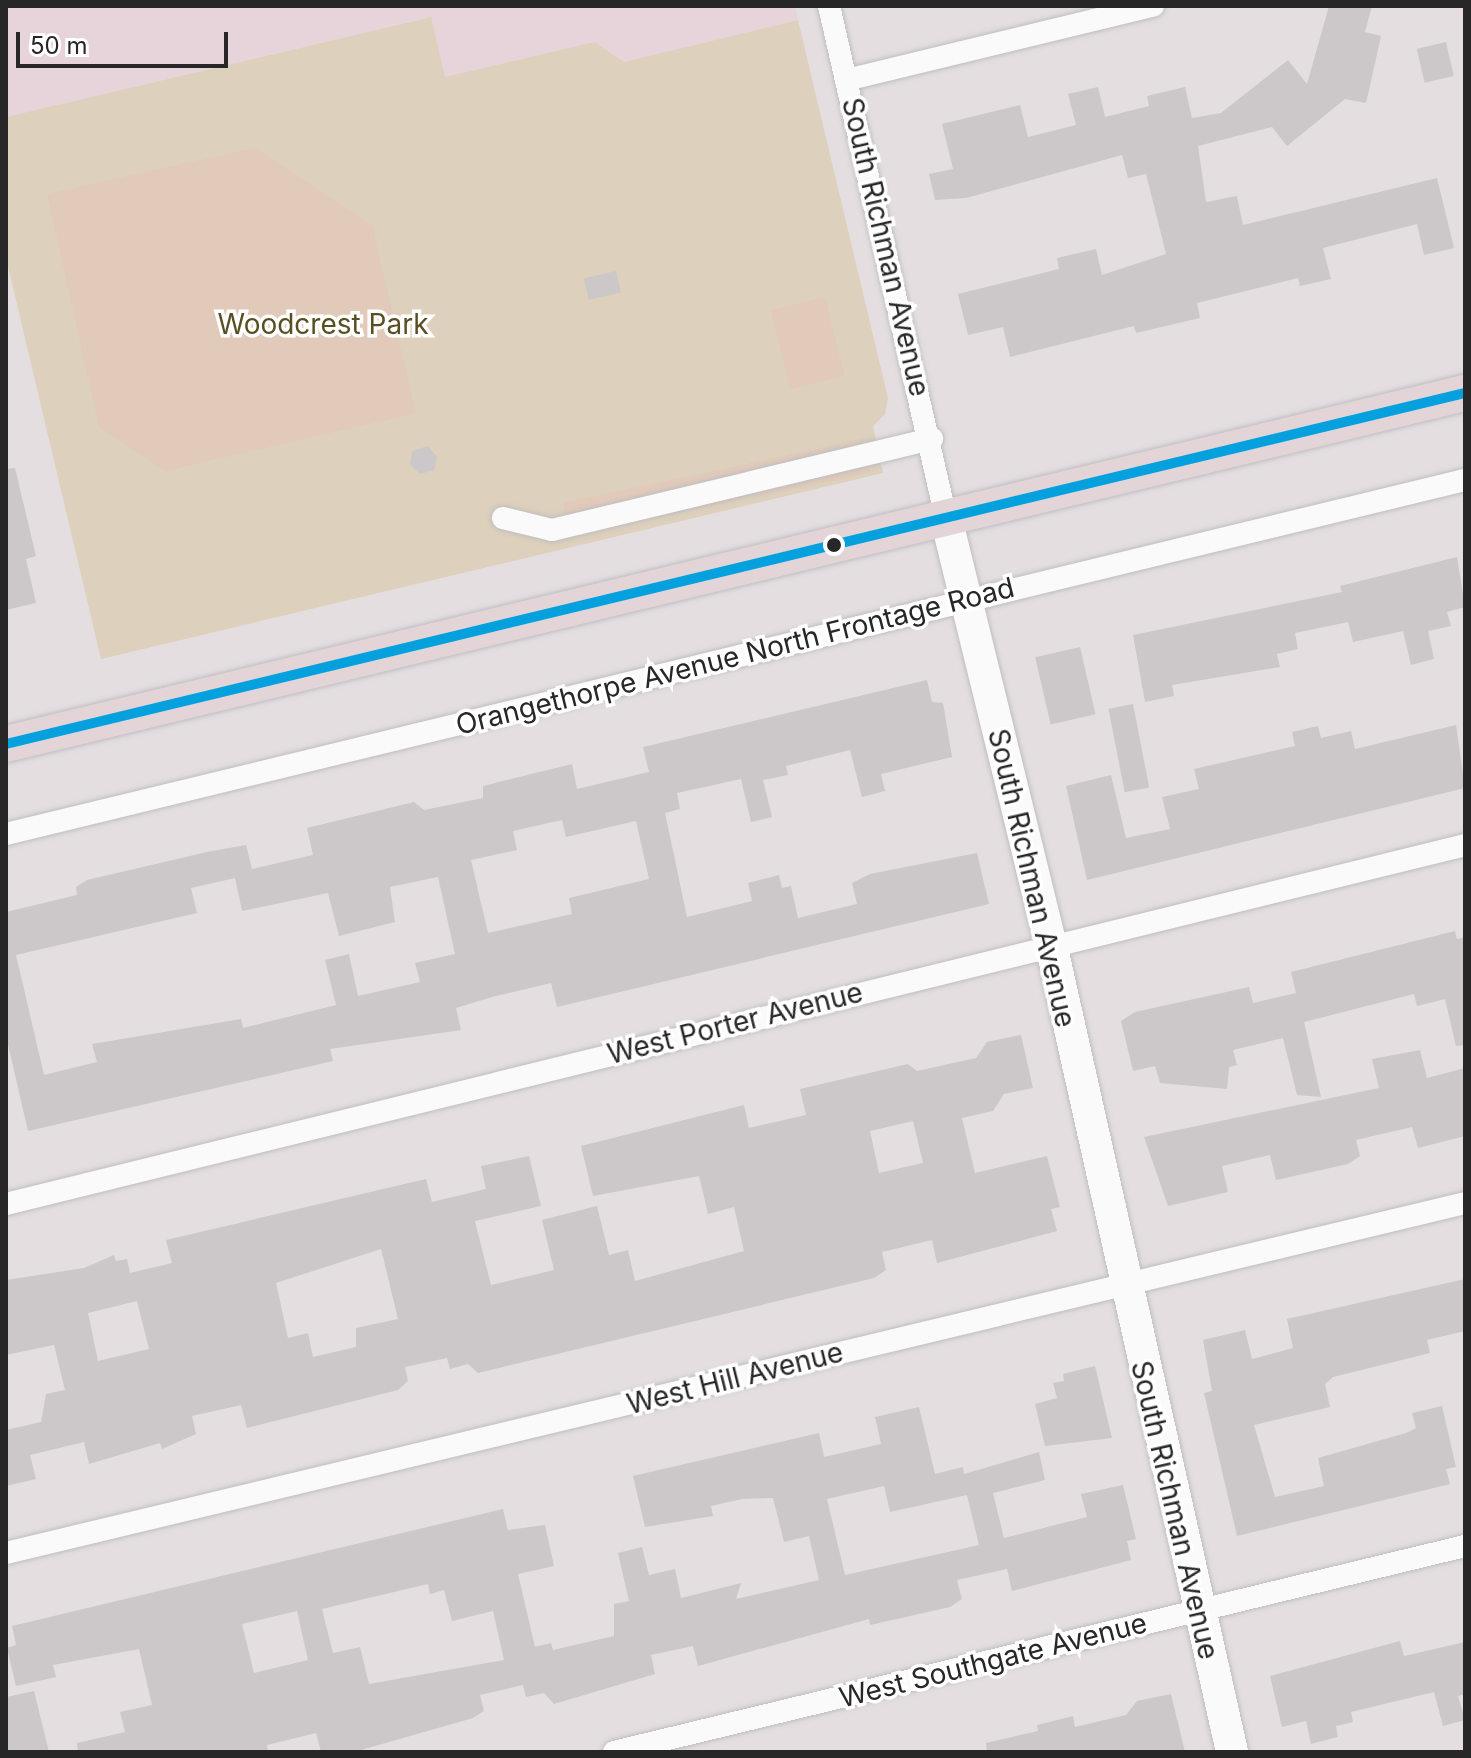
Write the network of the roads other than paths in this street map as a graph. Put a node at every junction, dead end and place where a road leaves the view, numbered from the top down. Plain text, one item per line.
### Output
1 (829, 6) edge
2 (1153, 6) edge
3 (846, 80) junction
4 (1465, 393) edge
5 (932, 439) junction
6 (1465, 480) edge
7 (503, 518) dead end
8 (946, 518) junction
9 (964, 600) junction
10 (6, 744) edge
11 (6, 834) edge
12 (1465, 845) edge
13 (1051, 944) junction
14 (1465, 1203) edge
15 (6, 1204) edge
16 (1123, 1285) junction
17 (1465, 1546) edge
18 (6, 1553) edge
19 (1198, 1611) junction
20 (614, 1752) edge
21 (1232, 1752) edge

1 - 3 street, South Richman Avenue
2 - 3 street
3 - 5 street, South Richman Avenue
4 - 8 main road
5 - 7 street
5 - 8 street, South Richman Avenue
6 - 9 street, Orangethorpe Avenue North Frontage Road
8 - 9 street, South Richman Avenue
8 - 10 main road
9 - 11 street, Orangethorpe Avenue North Frontage Road
9 - 13 street, South Richman Avenue
12 - 13 street, West Porter Avenue
13 - 15 street, West Porter Avenue
13 - 16 street, South Richman Avenue
14 - 16 street, West Hill Avenue
16 - 18 street, West Hill Avenue
16 - 19 street, South Richman Avenue
17 - 19 street, West Southgate Avenue
19 - 20 street, West Southgate Avenue
19 - 21 street, South Richman Avenue

